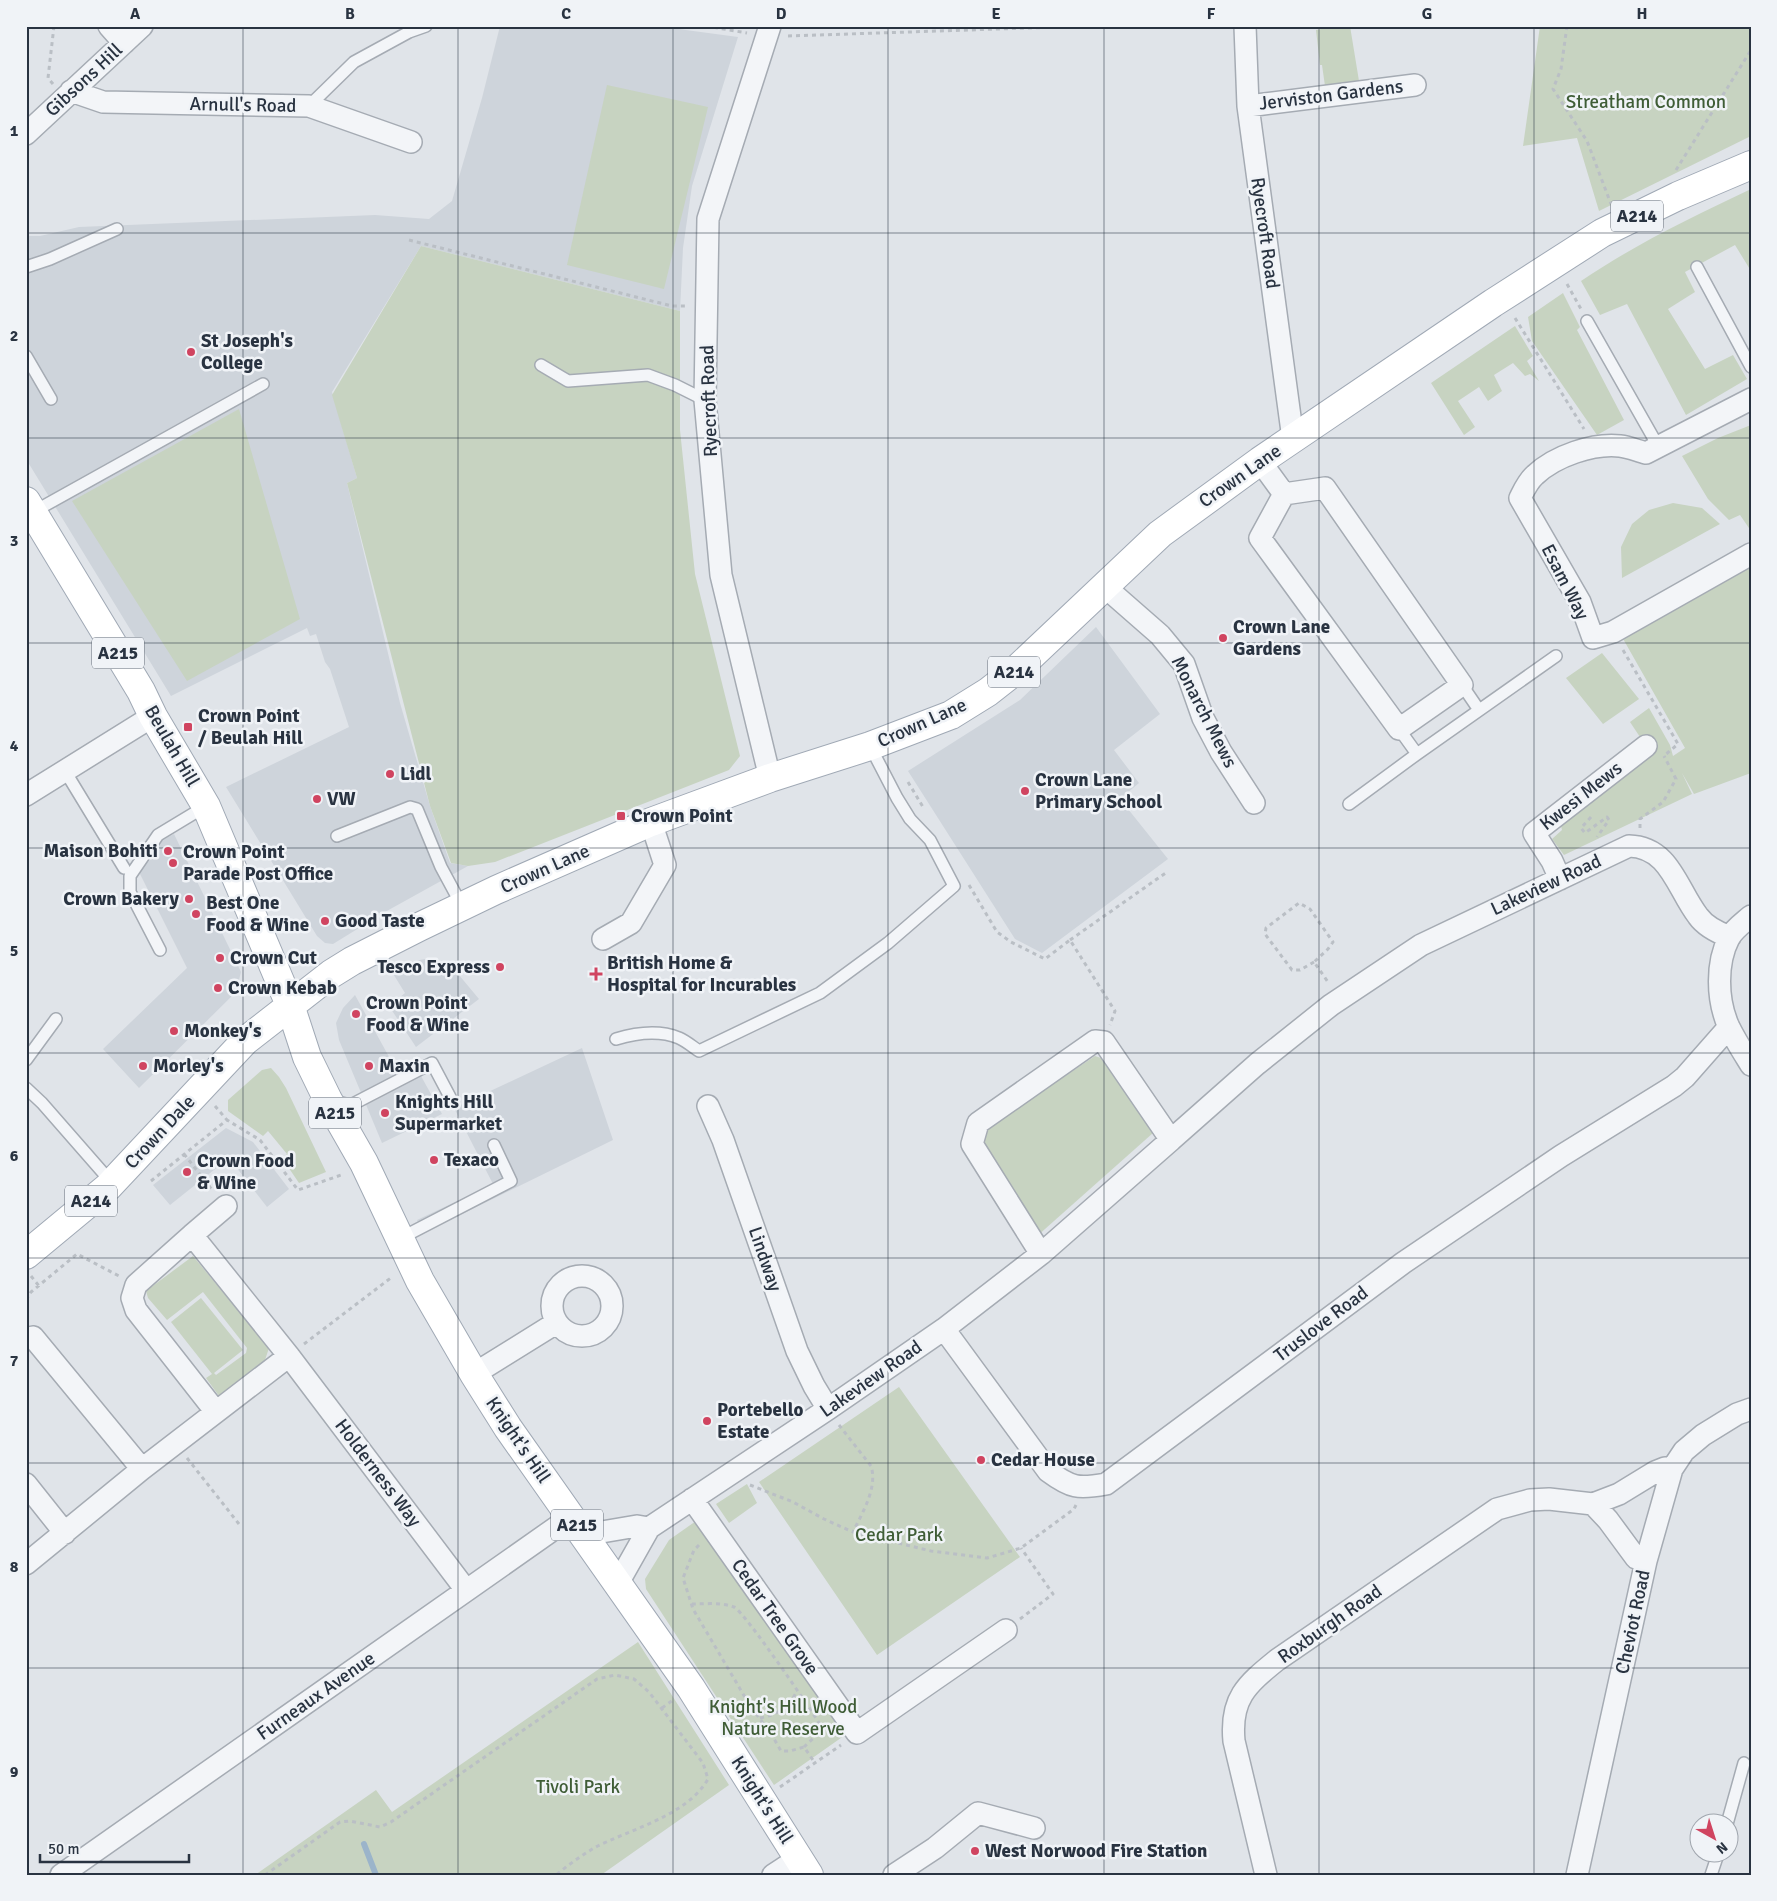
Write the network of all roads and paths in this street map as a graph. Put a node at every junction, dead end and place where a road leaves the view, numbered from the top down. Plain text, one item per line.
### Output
1 (54, 26) edge
2 (109, 26) edge
3 (142, 26) edge
4 (426, 26) edge
5 (706, 26) edge
6 (1089, 26) edge
7 (1244, 26) edge
8 (1566, 26) edge
9 (768, 32) edge
10 (124, 43) junction
11 (1751, 50) edge
12 (1414, 85) dead end
13 (68, 94) junction
14 (309, 106) junction
15 (1248, 106) junction
16 (26, 134) edge
17 (411, 142) dead end
18 (1751, 165) edge
19 (1678, 196) junction
20 (1612, 205) dead end
21 (117, 229) dead end
22 (409, 240) dead end
23 (26, 267) edge
24 (1698, 267) dead end
25 (1567, 284) dead end
26 (707, 305) junction
27 (1515, 318) dead end
28 (1587, 321) joint
29 (26, 356) edge
30 (541, 365) dead end
31 (1751, 366) edge
32 (263, 384) dead end
33 (51, 399) dead end
34 (1751, 399) edge
35 (705, 400) junction
36 (1293, 439) junction
37 (1594, 446) junction
38 (1652, 450) junction
39 (1260, 461) junction
40 (1284, 494) junction
41 (30, 506) edge
42 (1751, 554) edge
43 (1104, 586) junction
44 (1613, 632) junction
45 (1556, 656) dead end
46 (1462, 685) junction
47 (1479, 710) junction
48 (153, 716) junction
49 (1399, 729) junction
50 (870, 746) junction
51 (1417, 754) junction
52 (1656, 754) junction
53 (65, 771) junction
54 (770, 778) junction
55 (906, 778) dead end
56 (26, 795) edge
57 (1254, 803) dead end
58 (1349, 804) dead end
59 (206, 806) junction
60 (1599, 811) dead end
61 (926, 812) dead end
62 (1640, 819) dead end
63 (651, 822) junction
64 (337, 836) dead end
65 (1601, 860) junction
66 (124, 868) dead end
67 (1166, 872) dead end
68 (1560, 878) junction
69 (966, 880) dead end
70 (462, 906) junction
71 (1751, 916) edge
72 (1730, 937) junction
73 (603, 939) dead end
74 (1070, 940) junction
75 (160, 950) dead end
76 (1314, 962) junction
77 (1341, 999) junction
78 (290, 1005) junction
79 (56, 1019) dead end
80 (1729, 1027) junction
81 (616, 1039) dead end
82 (1104, 1042) junction
83 (26, 1060) edge
84 (1751, 1065) edge
85 (26, 1088) edge
86 (450, 1097) dead end
87 (328, 1100) junction
88 (708, 1106) dead end
89 (1171, 1140) junction
90 (494, 1145) dead end
91 (184, 1154) junction
92 (364, 1163) junction
93 (151, 1182) dead end
94 (112, 1183) junction
95 (226, 1206) joint
96 (192, 1235) junction
97 (404, 1250) junction
98 (26, 1254) edge
99 (1041, 1254) junction
100 (123, 1278) dead end
101 (26, 1300) edge
102 (556, 1323) dead end
103 (944, 1329) junction
104 (33, 1336) dead end
105 (289, 1356) junction
106 (474, 1374) junction
107 (1751, 1409) edge
108 (216, 1412) junction
109 (832, 1415) junction
110 (175, 1444) junction
111 (142, 1469) junction
112 (1672, 1469) junction
113 (26, 1484) edge
114 (747, 1484) dead end
115 (1084, 1488) junction
116 (692, 1499) junction
117 (1593, 1504) junction
118 (239, 1524) dead end
119 (577, 1526) junction
120 (649, 1528) junction
121 (714, 1530) junction
122 (853, 1532) junction
123 (65, 1533) junction
124 (1020, 1548) junction
125 (1646, 1562) junction
126 (26, 1564) edge
127 (618, 1583) junction
128 (466, 1590) junction
129 (692, 1604) junction
130 (1006, 1630) joint
131 (797, 1691) junction
132 (760, 1718) junction
133 (857, 1734) junction
134 (804, 1747) junction
135 (815, 1763) junction
136 (1744, 1763) dead end
137 (774, 1792) dead end
138 (1730, 1814) edge
139 (1034, 1828) dead end
140 (804, 1866) edge
141 (61, 1875) edge
142 (265, 1875) edge
143 (556, 1875) edge
144 (773, 1875) edge
145 (894, 1875) edge
146 (1266, 1875) edge
147 (1577, 1875) edge

1 - 13 path
2 - 10 street
3 - 10 street, Gibsons Hill
4 - 14 lane
5 - 9 path
6 - 9 path
7 - 15 street, Ryecroft Road
8 - 20 path
9 - 26 street, Ryecroft Road
10 - 13 street, Gibsons Hill
11 - 19 path
12 - 15 street, Jerviston Gardens
13 - 14 street, Arnull's Road
13 - 16 street, Gibsons Hill
14 - 17 street, Arnull's Road
15 - 36 street, Ryecroft Road
18 - 19 main road, A214
19 - 36 main road, Crown Lane / A214
21 - 23 lane
22 - 26 path
24 - 31 lane
25 - 28 path
26 - 35 street, Ryecroft Road
27 - 37 path
28 - 38 lane
29 - 33 lane
30 - 35 lane
32 - 41 lane
34 - 38 street
35 - 54 street, Ryecroft Road
36 - 39 main road, Crown Lane / A214
37 - 38 street, Esam Way
37 - 44 street, Esam Way
39 - 40 street
39 - 43 main road, Crown Lane / A214
40 - 46 street
40 - 49 street
41 - 48 main road, Beulah Hill / A215
42 - 44 street, Esam Way
43 - 50 main road, Crown Lane / A214
43 - 57 street, Monarch Mews
44 - 52 path
45 - 47 lane
46 - 47 lane
46 - 49 street
47 - 51 lane
48 - 53 street
48 - 59 main road, Beulah Hill / A215
49 - 51 lane
50 - 54 main road, Crown Lane / A214
50 - 81 lane
51 - 58 lane
52 - 62 path
52 - 68 street, Kwesi Mews
53 - 56 street
53 - 66 lane
54 - 63 main road, Crown Lane / A214
55 - 61 path
59 - 75 lane
59 - 78 main road, Beulah Hill / A215
60 - 65 path
63 - 70 main road, Crown Lane / A214
63 - 73 street
64 - 70 lane
65 - 68 street, Lakeview Road
65 - 72 street, Lakeview Road
67 - 74 path
68 - 77 street, Lakeview Road
69 - 74 path
70 - 78 main road, Crown Lane / A214
71 - 72 street
72 - 80 street
74 - 82 path
76 - 76 path
76 - 77 path
77 - 89 street, Lakeview Road
78 - 87 main road, Knight's Hill / A215
78 - 94 main road, Crown Dale / A214
79 - 83 lane
80 - 84 street
80 - 115 street, Truslove Road
82 - 89 street
82 - 99 street
85 - 94 lane
86 - 87 lane
87 - 92 main road, Knight's Hill / A215
88 - 109 street, Lindway
89 - 99 street, Lakeview Road
90 - 97 lane
91 - 92 path
91 - 93 path
91 - 95 path
92 - 97 main road, Knight's Hill / A215
94 - 98 main road, Crown Dale / A214
95 - 96 street
96 - 105 street, Holderness Way
96 - 108 street
97 - 105 path
97 - 106 main road, Knight's Hill / A215
99 - 103 street, Lakeview Road
100 - 101 path
102 - 106 street
103 - 109 street, Lakeview Road
103 - 115 street
104 - 111 street
105 - 108 street
105 - 128 street, Holderness Way
106 - 119 main road, Knight's Hill / A215
107 - 112 street, Cheviot Road
108 - 110 street
109 - 116 street, Lakeview Road
109 - 122 path
110 - 111 street
110 - 118 path
111 - 123 street
112 - 117 street, Roxburgh Road
112 - 125 street, Cheviot Road
113 - 123 street
114 - 122 path
115 - 124 path
116 - 120 street, Lakeview Road
116 - 121 street, Cedar Tree Grove
117 - 125 street
117 - 146 street, Roxburgh Road
119 - 120 street
119 - 127 main road, Knight's Hill / A215
119 - 128 street, Furneaux Avenue
120 - 127 street, Lakeview Road
121 - 129 path
121 - 133 street, Cedar Tree Grove
122 - 124 path
123 - 126 street
124 - 130 path
125 - 147 street, Cheviot Road
127 - 140 main road, Knight's Hill / A215
128 - 141 street, Furneaux Avenue
129 - 131 path
129 - 132 path
130 - 133 street
131 - 132 path
131 - 134 path
132 - 134 path
133 - 135 path
134 - 135 path
135 - 137 path
136 - 138 lane
139 - 145 street
140 - 144 street
142 - 143 path

